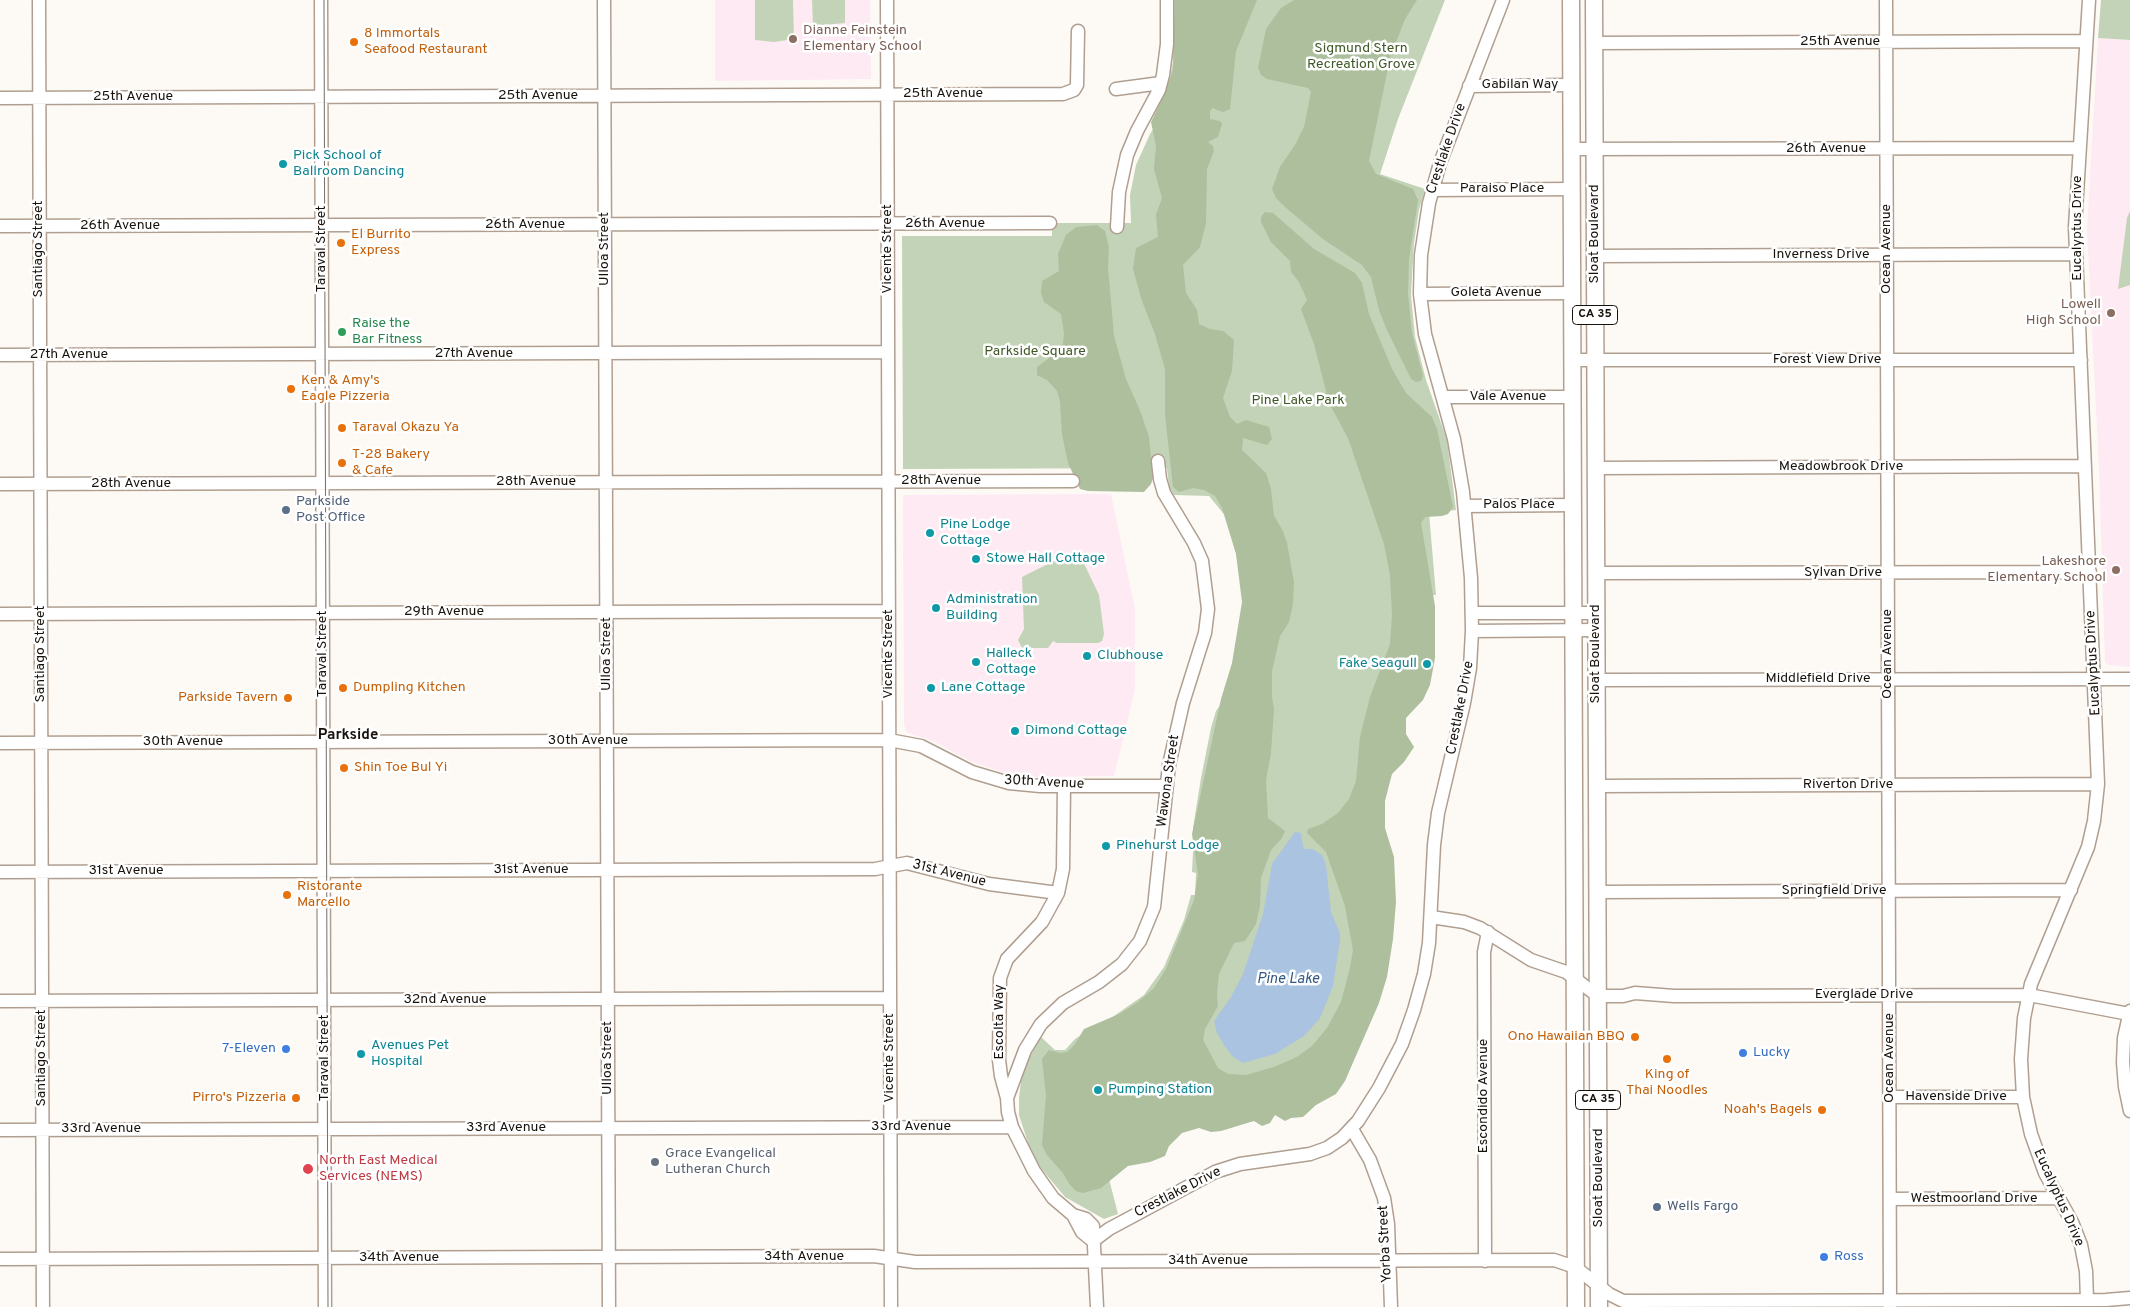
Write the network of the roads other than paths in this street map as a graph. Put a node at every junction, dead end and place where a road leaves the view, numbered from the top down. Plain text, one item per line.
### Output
1 (39, 0) edge
2 (321, 0) edge
3 (604, 0) edge
4 (887, 0) edge
5 (1166, 0) edge
6 (1503, 0) edge
7 (1571, 0) edge
8 (1594, 0) edge
9 (1886, 0) edge
10 (2089, 0) edge
11 (1078, 31) dead end
12 (2086, 41) junction
13 (1886, 42) junction
14 (1594, 44) junction
15 (1161, 83) junction
16 (1572, 85) junction
17 (1469, 86) junction
18 (1116, 89) dead end
19 (887, 94) junction
20 (322, 96) junction
21 (605, 96) junction
22 (39, 97) junction
23 (0, 98) edge
24 (1887, 148) junction
25 (2079, 148) junction
26 (1572, 149) junction
27 (1595, 149) junction
28 (1572, 189) junction
29 (1432, 190) junction
30 (1050, 223) dead end
31 (605, 224) junction
32 (888, 224) junction
33 (0, 226) edge
34 (39, 226) junction
35 (322, 226) junction
36 (1117, 227) dead end
37 (1887, 254) junction
38 (2076, 254) junction
39 (1595, 256) junction
40 (1572, 293) junction
41 (1420, 294) junction
42 (888, 352) junction
43 (606, 353) junction
44 (322, 354) junction
45 (0, 355) edge
46 (40, 355) junction
47 (1572, 360) junction
48 (1596, 360) junction
49 (1887, 360) junction
50 (2081, 360) junction
51 (1442, 397) junction
52 (1572, 397) junction
53 (1158, 461) dead end
54 (1888, 466) junction
55 (2085, 466) junction
56 (1596, 468) junction
57 (888, 481) junction
58 (1073, 481) dead end
59 (606, 482) junction
60 (323, 483) junction
61 (0, 484) edge
62 (40, 484) junction
63 (1573, 505) junction
64 (1465, 506) junction
65 (1888, 572) junction
66 (2090, 572) junction
67 (1596, 574) junction
68 (889, 611) junction
69 (323, 612) junction
70 (606, 612) junction
71 (41, 613) junction
72 (1473, 613) junction
73 (1573, 613) junction
74 (1596, 613) junction
75 (0, 614) edge
76 (1573, 630) junction
77 (1596, 630) junction
78 (1472, 631) junction
79 (2095, 678) junction
80 (1888, 679) junction
81 (2130, 679) edge
82 (1596, 680) junction
83 (889, 740) junction
84 (607, 741) junction
85 (41, 742) junction
86 (324, 742) junction
87 (0, 743) edge
88 (2098, 784) junction
89 (1889, 785) junction
90 (1064, 786) junction
91 (1167, 786) junction
92 (1597, 786) junction
93 (890, 866) junction
94 (607, 870) junction
95 (324, 871) junction
96 (0, 872) edge
97 (41, 872) junction
98 (2071, 890) junction
99 (1889, 891) junction
100 (1597, 892) junction
101 (1058, 893) junction
102 (1431, 917) junction
103 (1488, 932) junction
104 (1574, 978) junction
105 (1889, 995) junction
106 (2029, 995) junction
107 (1598, 996) junction
108 (890, 998) junction
109 (608, 999) junction
110 (324, 1000) junction
111 (0, 1001) edge
112 (42, 1001) junction
113 (2129, 1013) edge
114 (2023, 1096) junction
115 (1890, 1097) junction
116 (1007, 1098) junction
117 (2130, 1111) edge
118 (890, 1127) junction
119 (1012, 1127) junction
120 (608, 1128) junction
121 (1352, 1128) junction
122 (325, 1129) junction
123 (0, 1130) edge
124 (42, 1130) junction
125 (2058, 1198) junction
126 (1890, 1199) junction
127 (1093, 1241) junction
128 (608, 1257) junction
129 (325, 1258) junction
130 (0, 1259) edge
131 (42, 1259) junction
132 (890, 1259) junction
133 (1389, 1261) junction
134 (1485, 1261) junction
135 (1094, 1262) junction
136 (1576, 1267) junction
137 (1599, 1285) junction
138 (2130, 1298) edge
139 (2087, 1300) junction
140 (1623, 1304) edge
141 (1890, 1304) edge
142 (43, 1307) edge
143 (325, 1307) edge
144 (609, 1307) edge
145 (891, 1307) edge
146 (1097, 1307) edge
147 (1391, 1307) edge
148 (1576, 1307) edge
149 (1599, 1307) edge

1 - 22 street, Santiago Street
2 - 20 street, Taraval Street
3 - 21 street, Ulloa Street
4 - 19 street, Vicente Street
5 - 15 street
6 - 17 street, Crestlake Drive
7 - 16 main road, Sloat Boulevard / CA 35
8 - 14 main road, Sloat Boulevard / CA 35
9 - 13 street, Ocean Avenue
10 - 12 street, Eucalyptus Drive
11 - 19 street, 25th Avenue
12 - 13 street, 25th Avenue
12 - 25 street, Eucalyptus Drive
13 - 14 street, 25th Avenue
13 - 24 street, Ocean Avenue
14 - 27 main road, Sloat Boulevard / CA 35
15 - 18 street
15 - 36 street
16 - 17 street, Gabilan Way
16 - 26 main road, Sloat Boulevard / CA 35
17 - 29 street, Crestlake Drive
19 - 21 street, 25th Avenue
19 - 32 street, Vicente Street
20 - 21 street, 25th Avenue
20 - 22 street, 25th Avenue
20 - 35 street, Taraval Street
21 - 31 street, Ulloa Street
22 - 23 street, 25th Avenue
22 - 34 street, Santiago Street
24 - 25 street, 26th Avenue
24 - 27 street, 26th Avenue
24 - 37 street, Ocean Avenue
25 - 38 street, Eucalyptus Drive
26 - 27 street, 26th Avenue
26 - 28 main road, Sloat Boulevard / CA 35
27 - 39 main road, Sloat Boulevard / CA 35
28 - 29 street, Paraiso Place
28 - 40 main road, Sloat Boulevard / CA 35
29 - 41 street, Crestlake Drive
30 - 32 street, 26th Avenue
31 - 32 street, 26th Avenue
31 - 35 street, 26th Avenue
31 - 43 street, Ulloa Street
32 - 42 street, Vicente Street
33 - 34 street, 26th Avenue
34 - 35 street, 26th Avenue
34 - 46 street, Santiago Street
35 - 44 street, Taraval Street
37 - 38 street, Inverness Drive
37 - 39 street, Inverness Drive
37 - 49 street, Ocean Avenue
38 - 50 street, Eucalyptus Drive
39 - 48 main road, Sloat Boulevard / CA 35
40 - 41 street, Goleta Avenue
40 - 47 main road, Sloat Boulevard / CA 35
41 - 51 street, Crestlake Drive
42 - 43 street, 27th Avenue
42 - 57 street, Vicente Street
43 - 44 street, 27th Avenue
43 - 59 street, Ulloa Street
44 - 46 street, 27th Avenue
44 - 60 street, Taraval Street
45 - 46 street, 27th Avenue
46 - 62 street, Santiago Street
47 - 48 street, Forest View Drive
47 - 52 main road, Sloat Boulevard / CA 35
48 - 49 street, Forest View Drive
48 - 56 main road, Sloat Boulevard / CA 35
49 - 50 street, Forest View Drive
49 - 54 street, Ocean Avenue
50 - 55 street, Eucalyptus Drive
51 - 52 street, Vale Avenue
51 - 64 street, Crestlake Drive
52 - 63 main road, Sloat Boulevard / CA 35
53 - 91 street, Wawona Street
54 - 55 street, Meadowbrook Drive
54 - 56 street, Meadowbrook Drive
54 - 65 street, Ocean Avenue
55 - 66 street, Eucalyptus Drive
56 - 67 main road, Sloat Boulevard / CA 35
57 - 58 street, 28th Avenue
57 - 59 street, 28th Avenue
57 - 68 street, Vicente Street
59 - 60 street, 28th Avenue
59 - 70 street, Ulloa Street
60 - 62 street, 28th Avenue
60 - 69 street, Taraval Street
61 - 62 street, 28th Avenue
62 - 71 street, Santiago Street
63 - 64 street, Palos Place
63 - 73 main road, Sloat Boulevard / CA 35
64 - 72 street, Crestlake Drive
65 - 66 street, Sylvan Drive
65 - 67 street, Sylvan Drive
65 - 80 street, Ocean Avenue
66 - 79 street, Eucalyptus Drive
67 - 74 main road, Sloat Boulevard / CA 35
68 - 70 street, 29th Avenue
68 - 83 street, Vicente Street
69 - 70 street, 29th Avenue
69 - 71 street, 29th Avenue
69 - 86 street, Taraval Street
70 - 84 street, Ulloa Street
71 - 75 street, 29th Avenue
71 - 85 street, Santiago Street
72 - 73 street
72 - 78 street, Crestlake Drive
73 - 74 street
73 - 76 main road, Sloat Boulevard / CA 35
74 - 77 main road, Sloat Boulevard / CA 35
76 - 77 street
76 - 78 street
76 - 104 main road, Sloat Boulevard / CA 35
77 - 82 main road, Sloat Boulevard / CA 35
78 - 102 street, Crestlake Drive
79 - 80 street, Middlefield Drive
79 - 81 street, Middlefield Drive
79 - 88 street, Eucalyptus Drive
80 - 82 street, Middlefield Drive
80 - 89 street, Ocean Avenue
82 - 92 main road, Sloat Boulevard / CA 35
83 - 84 street, 30th Avenue
83 - 90 street, 30th Avenue
83 - 93 street, Vicente Street
84 - 86 street, 30th Avenue
84 - 94 street, Ulloa Street
85 - 86 street, 30th Avenue
85 - 87 street, 30th Avenue
85 - 97 street, Santiago Street
86 - 95 street, Taraval Street
88 - 89 street, Riverton Drive
88 - 98 street, Eucalyptus Drive
89 - 92 street, Riverton Drive
89 - 99 street, Ocean Avenue
90 - 91 street, 30th Avenue
90 - 101 street, Escolta Way
91 - 116 street, Wawona Street
92 - 100 main road, Sloat Boulevard / CA 35
93 - 94 street, 31st Avenue
93 - 101 street, 31st Avenue
93 - 108 street, Vicente Street
94 - 95 street, 31st Avenue
94 - 109 street, Ulloa Street
95 - 97 street, 31st Avenue
95 - 110 street, Taraval Street
96 - 97 street, 31st Avenue
97 - 112 street, Santiago Street
98 - 99 street, Springfield Drive
98 - 106 street, Eucalyptus Drive
99 - 100 street, Springfield Drive
99 - 105 street, Ocean Avenue
100 - 107 main road, Sloat Boulevard / CA 35
101 - 116 street, Escolta Way
102 - 103 street
102 - 121 street, Crestlake Drive
103 - 104 street
103 - 134 street, Escondido Avenue
104 - 107 street
104 - 136 main road, Sloat Boulevard / CA 35
105 - 106 street, Everglade Drive
105 - 107 street, Everglade Drive
105 - 115 street, Ocean Avenue
106 - 113 street, Everglade Drive
106 - 114 street, Eucalyptus Drive
107 - 137 main road, Sloat Boulevard / CA 35
108 - 109 street, 32nd Avenue
108 - 118 street, Vicente Street
109 - 110 street, 32nd Avenue
109 - 120 street, Ulloa Street
110 - 112 street, 32nd Avenue
110 - 122 street, Taraval Street
111 - 112 street, 32nd Avenue
112 - 124 street, Santiago Street
113 - 117 street
114 - 115 street, Havenside Drive
114 - 125 street, Eucalyptus Drive
115 - 126 street, Ocean Avenue
116 - 119 street, Wawona Street
118 - 119 street, 33rd Avenue
118 - 120 street, 33rd Avenue
118 - 132 street, Vicente Street
119 - 127 street, Wawona Street
120 - 122 street, 33rd Avenue
120 - 128 street, Ulloa Street
121 - 127 street, Crestlake Drive
121 - 133 street, Yorba Street
122 - 124 street, 33rd Avenue
122 - 129 street, Taraval Street
123 - 124 street, 33rd Avenue
124 - 131 street, Santiago Street
125 - 126 street, Westmoorland Drive
125 - 139 street, Eucalyptus Drive
126 - 141 street, Ocean Avenue
127 - 135 street, Wawona Street
128 - 129 street, 34th Avenue
128 - 132 street, 34th Avenue
128 - 144 street, Ulloa Street
129 - 131 street, 34th Avenue
129 - 143 street, Taraval Street
130 - 131 street, 34th Avenue
131 - 142 street, Santiago Street
132 - 135 street, 34th Avenue
132 - 145 street, Vicente Street
133 - 134 street, 34th Avenue
133 - 135 street, 34th Avenue
133 - 147 street, Yorba Street
134 - 136 street, 34th Avenue
135 - 146 street, Wawona Street
136 - 137 street, 34th Avenue
136 - 148 main road, Sloat Boulevard / CA 35
137 - 140 street, 34th Avenue
137 - 149 main road, Sloat Boulevard / CA 35
138 - 139 street
139 - 141 street
140 - 141 street

